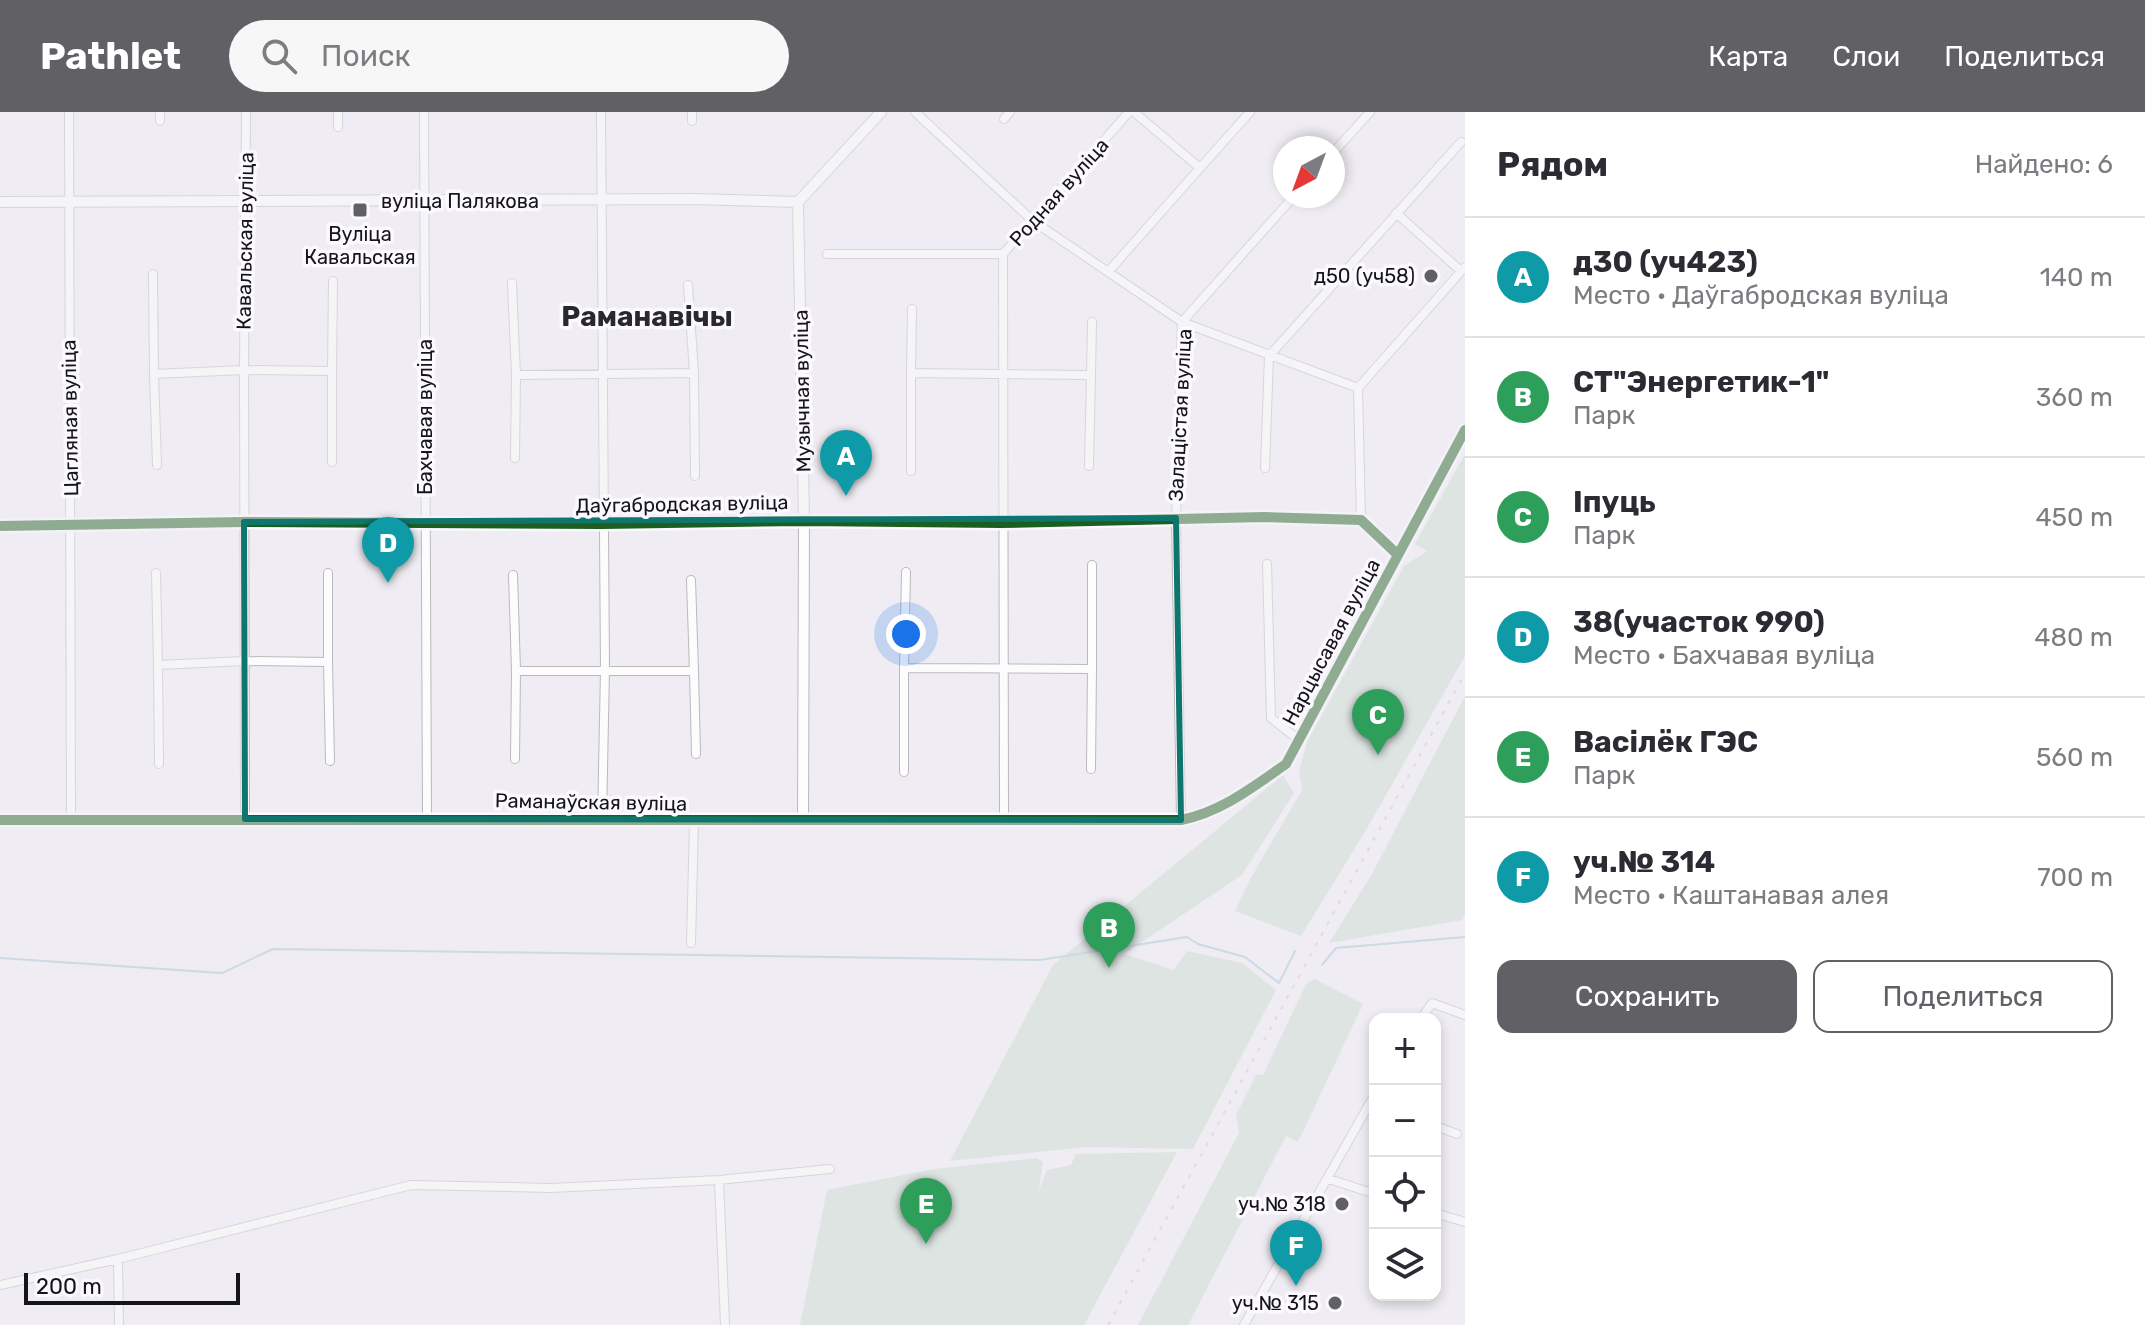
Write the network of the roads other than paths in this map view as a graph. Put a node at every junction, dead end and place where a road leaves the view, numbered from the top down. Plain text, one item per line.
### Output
1 (69, 112) edge
2 (246, 112) edge
3 (338, 112) edge
4 (424, 112) edge
5 (601, 112) edge
6 (881, 112) edge
7 (915, 112) edge
8 (1132, 112) edge
9 (1250, 112) edge
10 (1370, 112) edge
11 (338, 127) dead end
12 (1345, 140) edge
13 (1461, 142) dead end
14 (1200, 168) junction
15 (601, 200) junction
16 (246, 201) junction
17 (424, 201) junction
18 (0, 202) edge
19 (798, 202) junction
20 (68, 203) junction
21 (1283, 208) edge
22 (1396, 213) junction
23 (1033, 221) junction
24 (827, 254) dead end
25 (1003, 254) junction
26 (1463, 269) edge
27 (1108, 272) junction
28 (153, 274) dead end
29 (333, 281) dead end
30 (512, 283) dead end
31 (688, 285) dead end
32 (912, 309) dead end
33 (1092, 322) dead end
34 (1182, 322) junction
35 (1269, 356) junction
36 (244, 370) junction
37 (332, 371) junction
38 (601, 372) junction
39 (694, 373) junction
40 (911, 373) junction
41 (1001, 373) junction
42 (154, 374) junction
43 (516, 375) junction
44 (1091, 375) junction
45 (1358, 388) junction
46 (1465, 430) edge
47 (515, 458) dead end
48 (332, 462) dead end
49 (157, 465) dead end
50 (1089, 466) dead end
51 (1265, 468) dead end
52 (911, 471) dead end
53 (695, 476) dead end
54 (1176, 518) junction
55 (1361, 520) junction
56 (804, 521) junction
57 (244, 522) junction
58 (426, 523) junction
59 (1002, 523) junction
60 (602, 524) junction
61 (0, 526) edge
62 (72, 526) junction
63 (1398, 555) junction
64 (1267, 564) dead end
65 (1092, 565) dead end
66 (906, 572) dead end
67 (156, 573) dead end
68 (328, 573) dead end
69 (513, 575) dead end
70 (691, 580) dead end
71 (244, 661) junction
72 (328, 662) junction
73 (158, 665) junction
74 (904, 668) junction
75 (1092, 669) junction
76 (605, 670) junction
77 (1003, 670) junction
78 (516, 671) junction
79 (694, 671) junction
80 (1299, 740) junction
81 (696, 754) dead end
82 (515, 759) dead end
83 (330, 761) dead end
84 (159, 764) dead end
85 (1091, 769) dead end
86 (904, 772) dead end
87 (427, 818) junction
88 (245, 819) junction
89 (1004, 819) junction
90 (0, 820) edge
91 (71, 820) junction
92 (602, 820) junction
93 (803, 820) junction
94 (1181, 820) junction
95 (694, 821) junction
96 (691, 943) dead end
97 (1425, 1013) edge
98 (1465, 1015) edge
99 (1369, 1108) edge
100 (1441, 1128) edge
101 (1457, 1134) dead end
102 (830, 1169) dead end
103 (1329, 1179) junction
104 (719, 1180) junction
105 (1369, 1192) edge
106 (1441, 1215) edge
107 (1465, 1222) edge
108 (118, 1259) junction
109 (0, 1285) edge
110 (119, 1325) edge
111 (725, 1325) edge
112 (1244, 1325) edge

1 - 20 street, Цагляная вуліца
2 - 16 street, Кавальская вуліца
3 - 11 street
4 - 17 street, Бахчавая вуліца
5 - 15 street
6 - 19 street
7 - 23 street
8 - 14 street, Родная вуліца
8 - 23 street, Родная вуліца
9 - 14 street
10 - 12 street
13 - 22 street
14 - 27 street
15 - 17 street, вуліца Палякова
15 - 19 street, вуліца Палякова
15 - 38 street
16 - 17 street, вуліца Палякова
16 - 20 street, вуліца Палякова
16 - 36 street, Кавальская вуліца
17 - 58 street, Бахчавая вуліца
18 - 20 street, вуліца Палякова
19 - 56 street, Музычная вуліца
20 - 62 street, Цагляная вуліца
21 - 34 street, Залацістая вуліца
22 - 26 street
22 - 35 street
23 - 25 street, Родная вуліца
23 - 27 street
24 - 25 street
25 - 41 street, Родная вуліца
26 - 45 street
27 - 34 street
28 - 42 street
29 - 37 street
30 - 43 street
31 - 39 street
32 - 40 street
33 - 44 street
34 - 35 street
34 - 54 street, Залацістая вуліца
35 - 45 street
35 - 51 street
36 - 37 street
36 - 42 street
36 - 57 street, Кавальская вуліца
37 - 48 street
38 - 39 street
38 - 43 street
38 - 60 street
39 - 53 street
40 - 41 street
40 - 52 street
41 - 44 street
41 - 59 street, Родная вуліца
42 - 49 street
43 - 47 street
44 - 50 street
45 - 55 street
46 - 63 street, Нарцысавая вуліца
54 - 55 street, Даўгабродская вуліца
54 - 59 street, Даўгабродская вуліца
54 - 94 street, Залацістая вуліца
55 - 63 street
56 - 59 street, Даўгабродская вуліца
56 - 60 street, Даўгабродская вуліца
56 - 93 street, Музычная вуліца
57 - 58 street, Даўгабродская вуліца
57 - 62 street, Даўгабродская вуліца
57 - 71 street, Кавальская вуліца
58 - 60 street, Даўгабродская вуліца
58 - 87 street, Бахчавая вуліца
59 - 77 street, Родная вуліца
60 - 76 street
61 - 62 street, Даўгабродская вуліца
62 - 91 street, Цагляная вуліца
63 - 80 street, Нарцысавая вуліца
64 - 80 street
65 - 75 street
66 - 74 street
67 - 73 street
68 - 72 street
69 - 78 street
70 - 79 street
71 - 72 street
71 - 73 street
71 - 88 street, Кавальская вуліца
72 - 83 street
73 - 84 street
74 - 77 street
74 - 86 street
75 - 77 street
75 - 85 street
76 - 78 street
76 - 79 street
76 - 92 street
77 - 89 street, Родная вуліца
78 - 82 street
79 - 81 street
80 - 94 street, Нарцысавая вуліца
87 - 88 street, Раманаўская вуліца
87 - 92 street, Раманаўская вуліца
88 - 91 street, Раманаўская вуліца
89 - 93 street, Раманаўская вуліца
89 - 94 street, Раманаўская вуліца
90 - 91 street, Раманаўская вуліца
92 - 95 street, Раманаўская вуліца
93 - 95 street, Раманаўская вуліца
95 - 96 street
97 - 98 street
99 - 103 street
100 - 101 street
102 - 104 street
103 - 105 street
103 - 112 street
104 - 108 street
104 - 111 street
106 - 107 street
108 - 109 street
108 - 110 street

